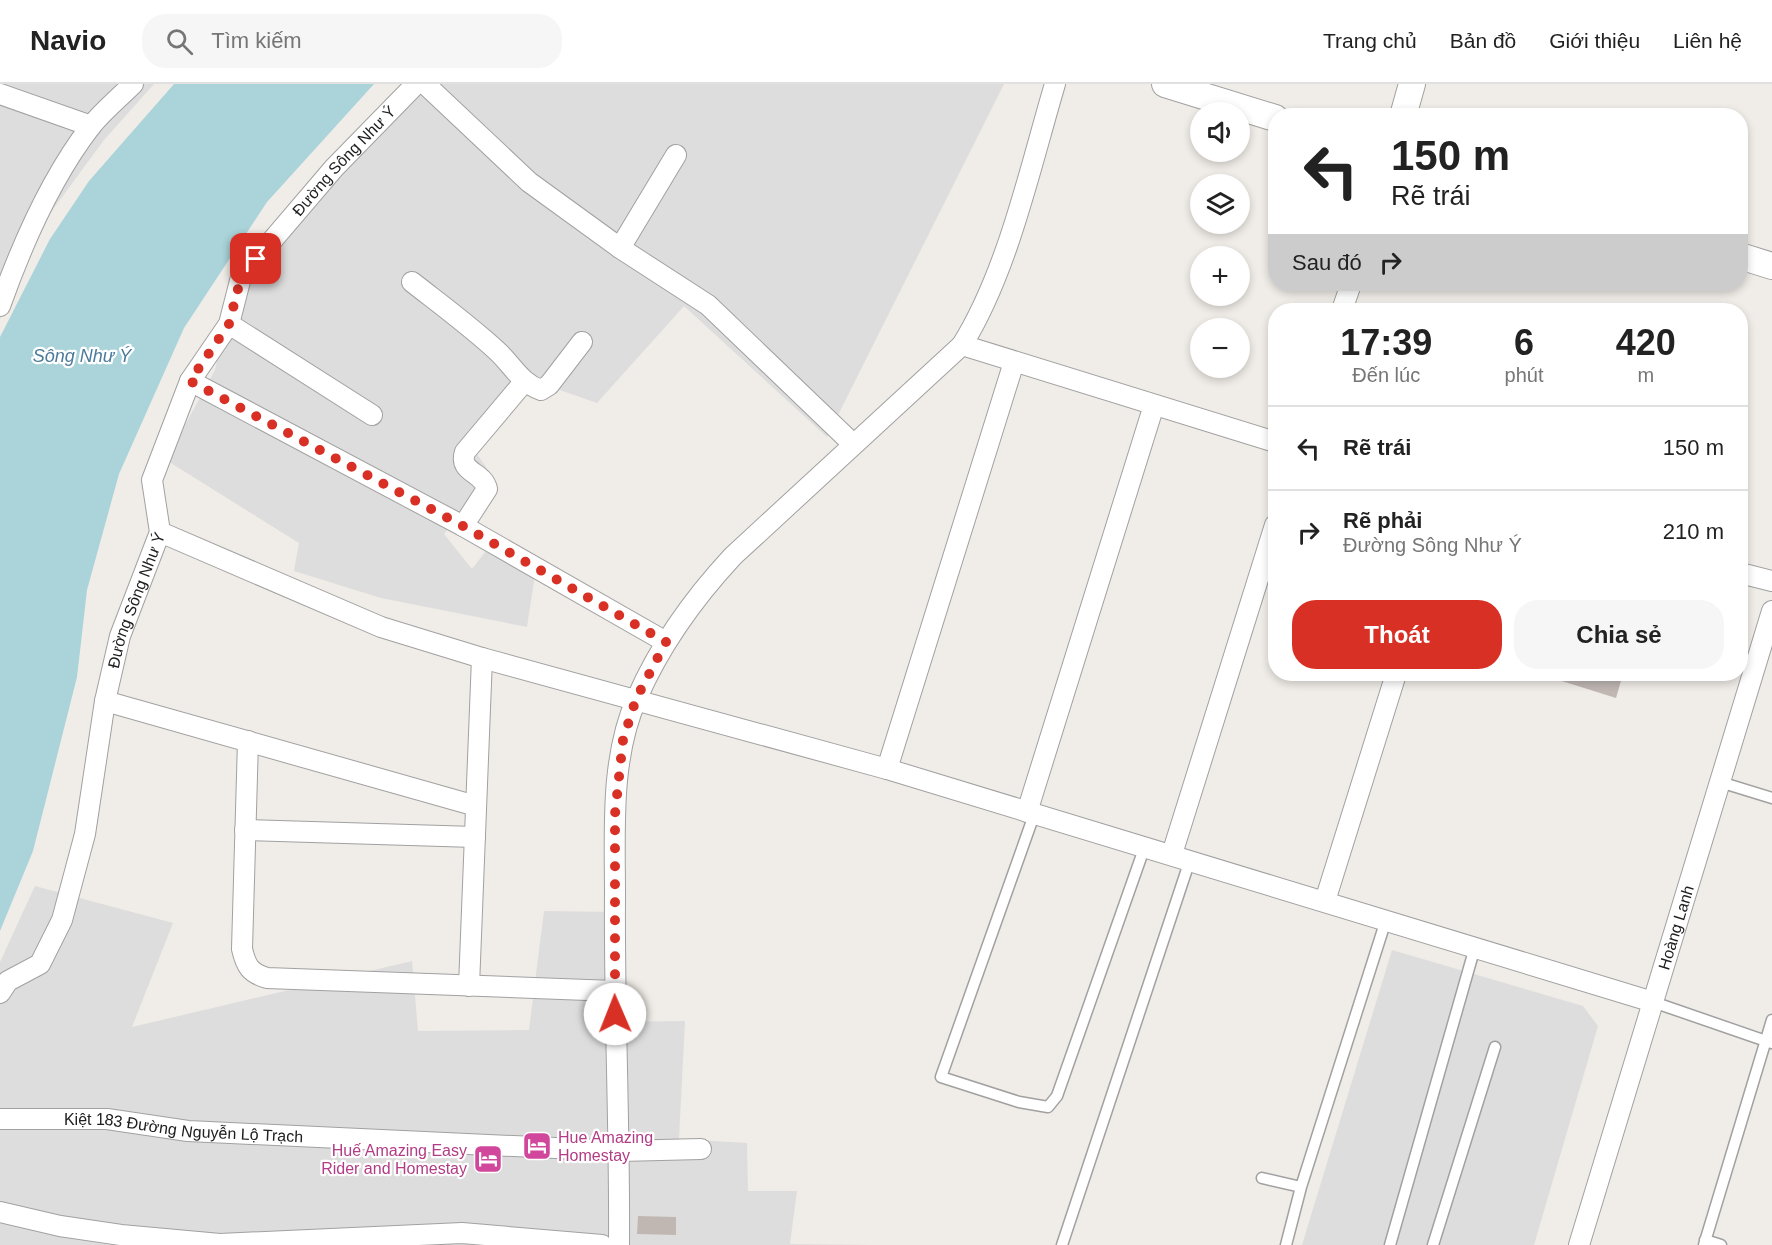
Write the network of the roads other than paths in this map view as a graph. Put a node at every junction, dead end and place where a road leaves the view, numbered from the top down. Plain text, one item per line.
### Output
1 (133, 84) edge
2 (416, 84) edge
3 (425, 84) edge
4 (1055, 84) edge
5 (1165, 84) edge
6 (1412, 84) edge
7 (0, 94) edge
8 (1404, 108) edge
9 (1268, 115) edge
10 (91, 126) junction
11 (676, 155) dead end
12 (620, 248) junction
13 (1748, 258) edge
14 (1772, 266) edge
15 (412, 282) dead end
16 (0, 306) edge
17 (229, 324) junction
18 (582, 342) dead end
19 (962, 345) junction
20 (1014, 362) junction
21 (190, 381) junction
22 (524, 382) junction
23 (1154, 405) junction
24 (372, 415) dead end
25 (1268, 440) edge
26 (853, 444) junction
27 (463, 526) junction
28 (160, 532) junction
29 (1268, 549) edge
30 (1748, 575) edge
31 (1772, 581) edge
32 (1772, 611) edge
33 (666, 642) junction
34 (482, 658) junction
35 (1394, 681) edge
36 (636, 699) junction
37 (105, 701) junction
38 (248, 741) junction
39 (887, 769) junction
40 (1720, 782) junction
41 (1772, 798) edge
42 (476, 806) junction
43 (1030, 814) junction
44 (245, 830) junction
45 (474, 837) junction
46 (1144, 846) junction
47 (1180, 857) junction
48 (1325, 902) junction
49 (1386, 920) junction
50 (1474, 947) junction
51 (469, 986) junction
52 (614, 991) junction
53 (0, 993) edge
54 (1653, 1002) junction
55 (1772, 1020) edge
56 (1769, 1042) edge
57 (1495, 1047) dead end
58 (0, 1119) edge
59 (701, 1149) dead end
60 (620, 1151) junction
61 (1262, 1178) dead end
62 (1301, 1187) junction
63 (0, 1212) edge
64 (1704, 1243) edge
65 (602, 1245) edge
66 (619, 1245) edge
67 (1062, 1245) edge
68 (1286, 1245) edge
69 (1390, 1245) edge
70 (1433, 1245) edge
71 (1579, 1245) edge
72 (1720, 1245) edge

1 - 10 street
2 - 17 street, Đường Sông Như Ý
3 - 12 street
4 - 19 street
5 - 9 street
6 - 8 street
7 - 10 street
10 - 16 street
11 - 12 street
12 - 26 street
13 - 14 street
15 - 22 street
17 - 21 street, Đường Sông Như Ý
17 - 24 street
18 - 22 street
19 - 20 street
19 - 26 street
20 - 23 street
20 - 39 street
21 - 27 street
21 - 28 street, Đường Sông Như Ý
22 - 27 street
23 - 25 street
23 - 43 street
26 - 33 street
27 - 33 street
28 - 34 street
28 - 37 street, Đường Sông Như Ý
29 - 47 street
30 - 31 street
32 - 40 street, Hoàng Lanh
33 - 36 street
34 - 36 street
34 - 42 street
35 - 48 street
36 - 39 street
36 - 52 street
37 - 38 street
37 - 53 street, Đường Sông Như Ý
38 - 42 street
38 - 44 street
39 - 43 street
40 - 41 lane
40 - 54 street, Hoàng Lanh
42 - 45 street
43 - 46 street
43 - 46 lane
44 - 45 street
44 - 51 street
45 - 51 street
46 - 47 street
47 - 48 street
47 - 67 lane
48 - 49 street
49 - 50 street
49 - 62 lane
50 - 54 street
50 - 69 lane
51 - 52 street
52 - 60 street
54 - 56 lane
54 - 71 street, Hoàng Lanh
55 - 56 lane
56 - 64 lane
57 - 70 lane
58 - 60 street, Kiệt 183 Đường Nguyễn Lộ Trạch
59 - 60 street, Kiệt 183 Đường Nguyễn Lộ Trạch
60 - 66 street
61 - 62 lane
62 - 68 lane
63 - 65 street
64 - 72 lane

